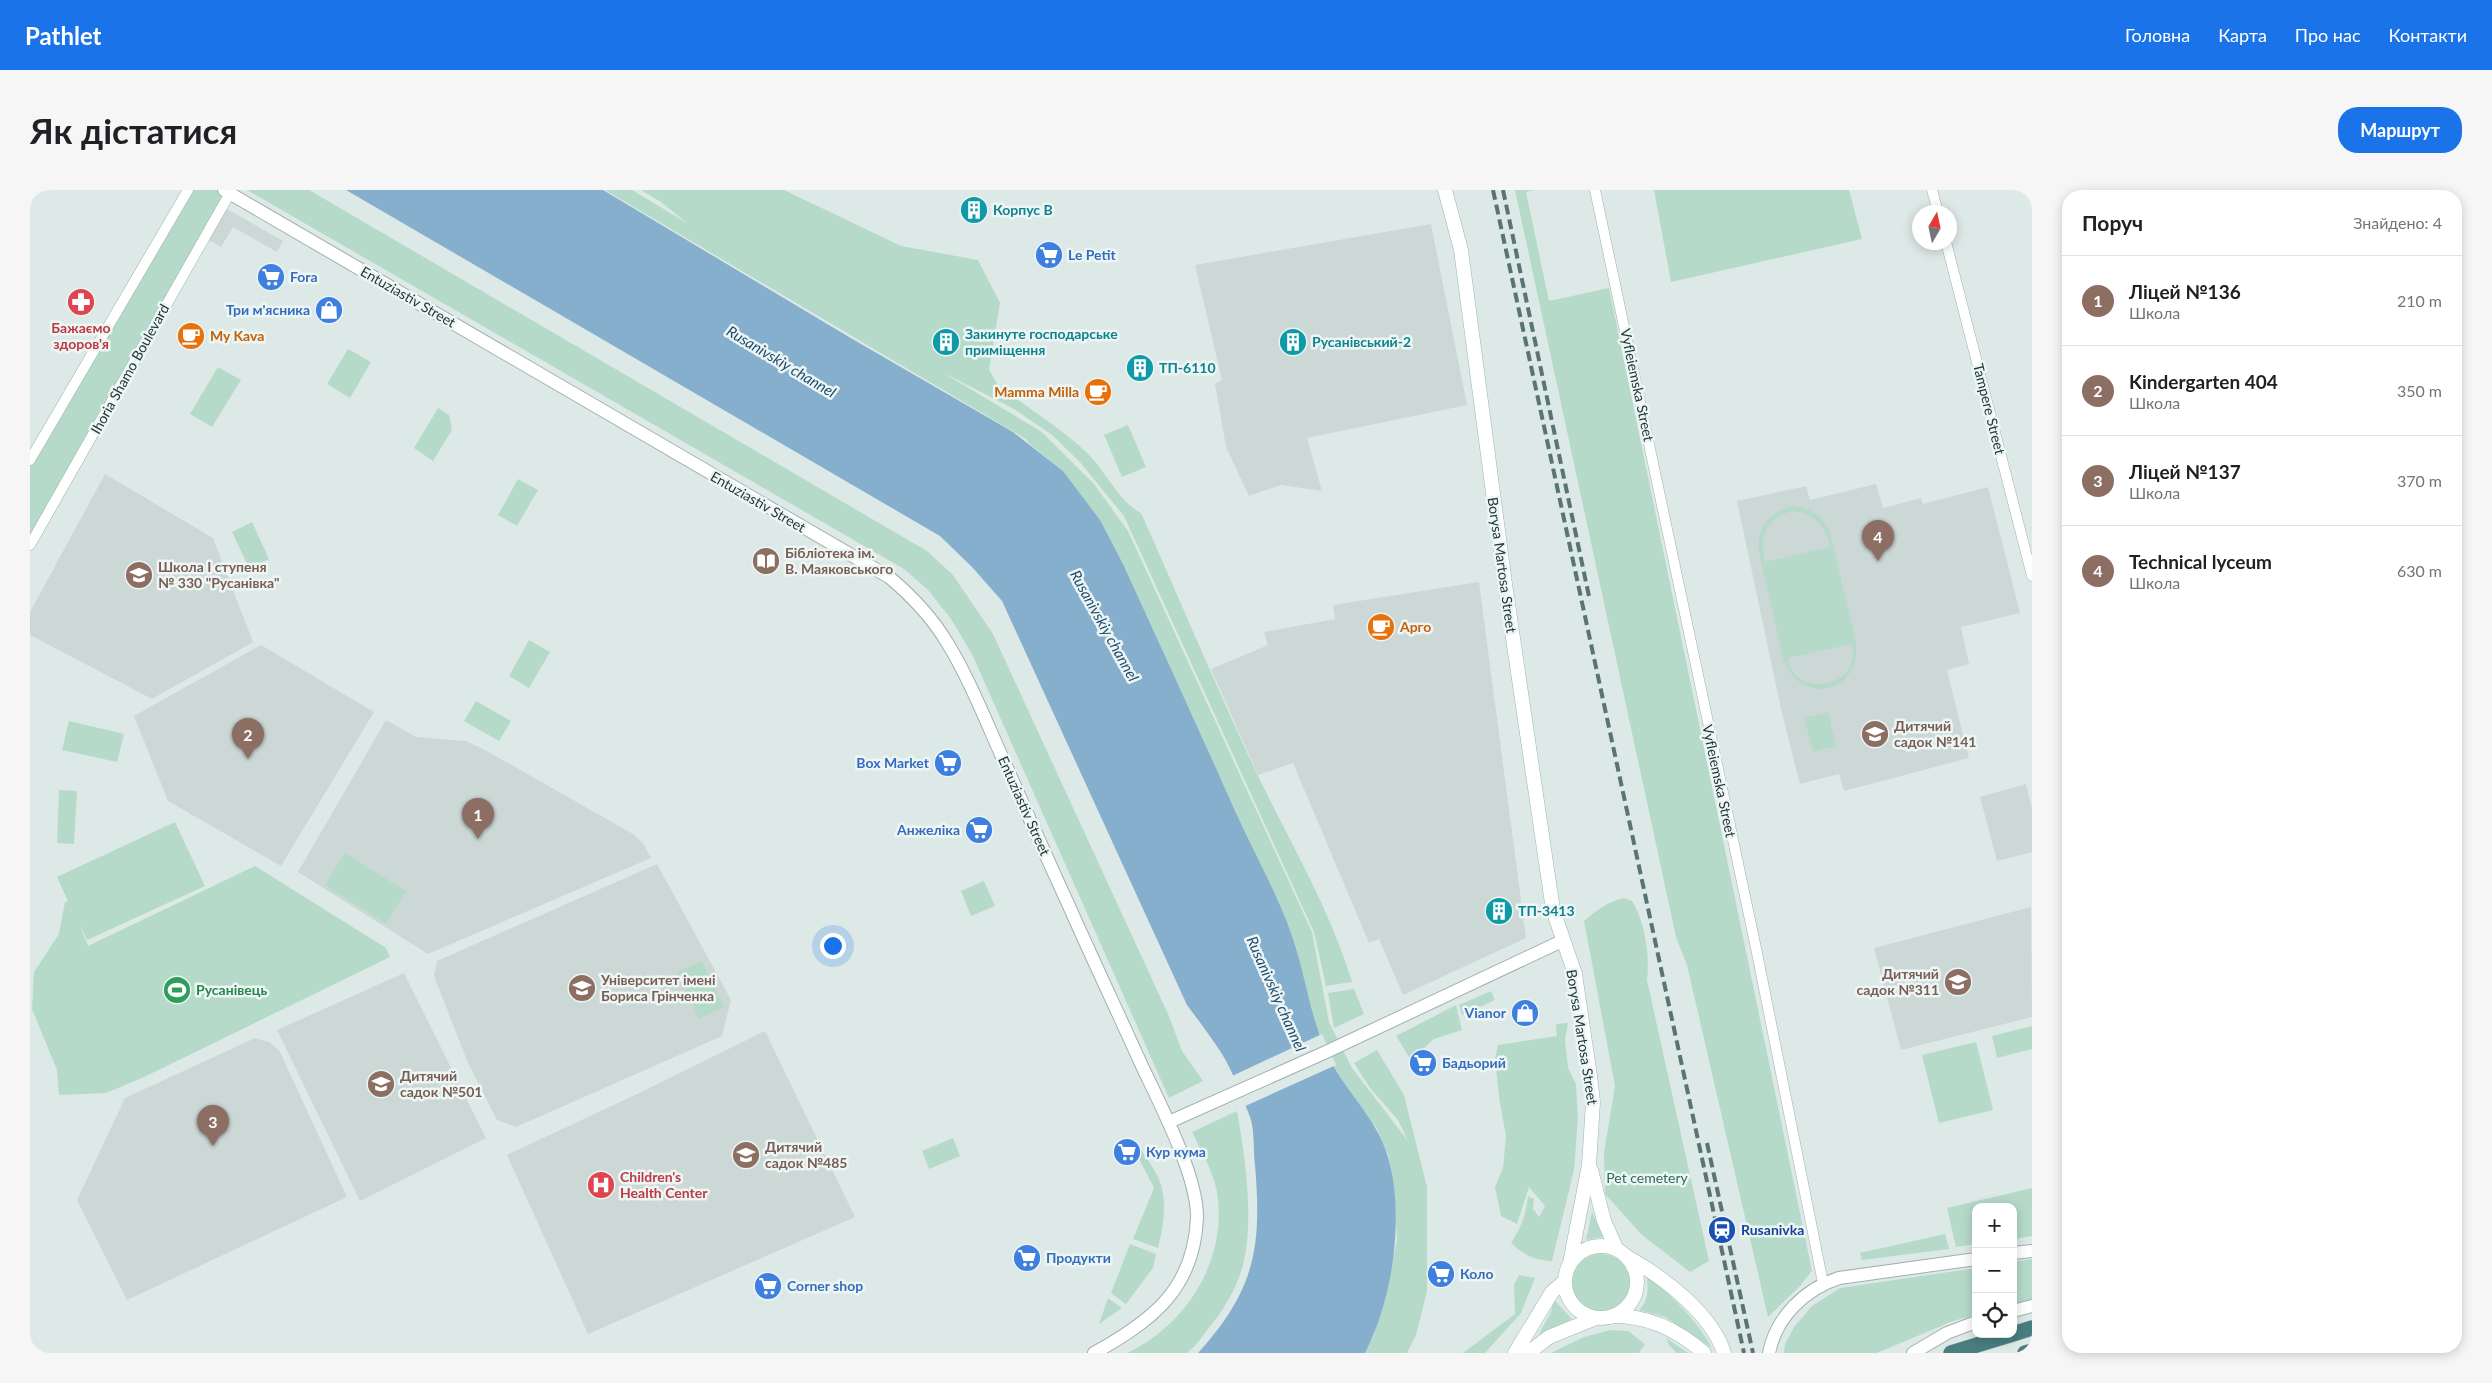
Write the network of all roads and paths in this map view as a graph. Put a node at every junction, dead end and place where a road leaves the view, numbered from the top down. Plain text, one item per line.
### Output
1 (188, 190) edge
2 (1445, 190) edge
3 (1595, 190) edge
4 (1932, 190) edge
5 (227, 192) edge
6 (1936, 205) edge
7 (1948, 250) edge
8 (30, 460) edge
9 (30, 545) edge
10 (2032, 576) edge
11 (1562, 940) junction
12 (1169, 1122) junction
13 (1589, 1165) junction
14 (2032, 1251) edge
15 (1622, 1253) junction
16 (2017, 1253) edge
17 (1972, 1260) edge
18 (1570, 1263) junction
19 (1565, 1281) junction
20 (1823, 1283) junction
21 (2032, 1306) edge
22 (2017, 1310) edge
23 (1614, 1316) junction
24 (1596, 1318) junction
25 (1972, 1324) edge
26 (2032, 1328) edge
27 (2017, 1333) edge
28 (2000, 1338) edge
29 (2032, 1351) edge
30 (1094, 1353) edge
31 (1515, 1353) edge
32 (1528, 1353) edge
33 (1704, 1353) edge
34 (1724, 1353) edge
35 (1769, 1353) edge
36 (1913, 1353) edge
37 (1952, 1353) edge
38 (2025, 1353) edge

1 - 8 street
2 - 11 main road, Borysa Martosa Street
3 - 20 street, Vyfleiemska Street
4 - 6 street
5 - 9 street, Ihoria Shamo Boulevard
5 - 12 street, Entuziastiv Street
7 - 10 street, Tampere Street
11 - 12 street
11 - 13 main road, Borysa Martosa Street
12 - 30 street, Entuziastiv Street
13 - 15 main road, Borysa Martosa Street
13 - 18 main road, Borysa Martosa Street
14 - 16 street
15 - 18 main road
15 - 23 main road
15 - 34 main road
17 - 20 street
18 - 19 main road
19 - 24 main road
19 - 31 main road
20 - 35 street
21 - 22 street
23 - 24 main road
23 - 33 main road
24 - 32 main road
25 - 36 street
26 - 27 highway
28 - 37 highway
29 - 38 highway

